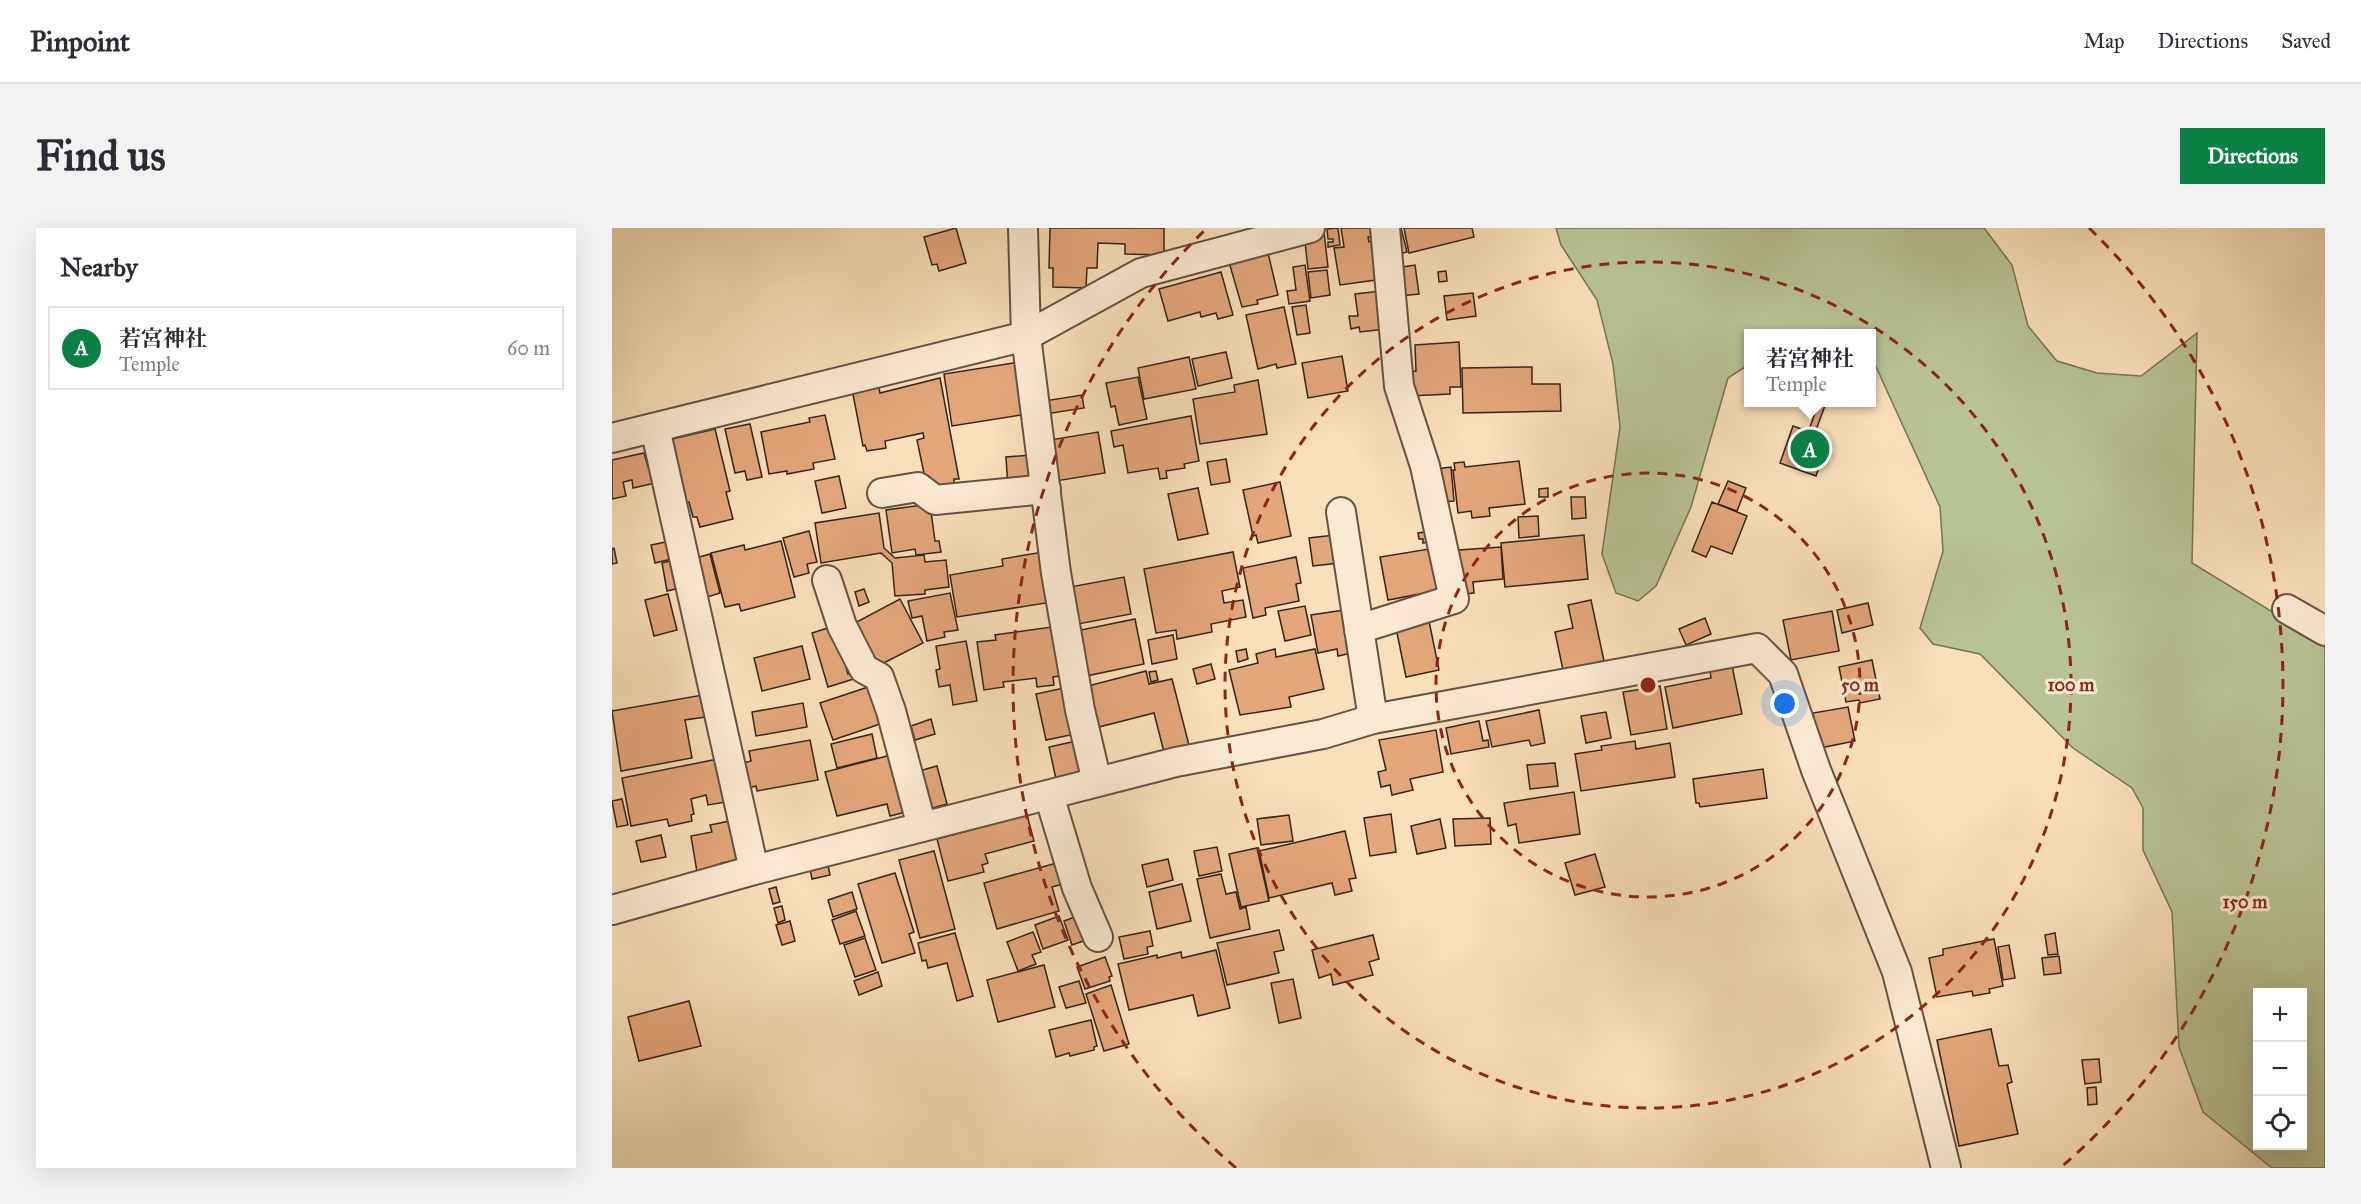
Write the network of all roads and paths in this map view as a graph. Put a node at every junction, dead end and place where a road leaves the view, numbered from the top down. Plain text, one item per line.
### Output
1 (1023, 228) edge
2 (1310, 228) edge
3 (1385, 228) edge
4 (1026, 336) junction
5 (655, 428) junction
6 (612, 438) edge
7 (1046, 489) junction
8 (882, 493) dead end
9 (1341, 512) dead end
10 (827, 580) dead end
11 (2287, 609) dead end
12 (1359, 629) junction
13 (2325, 631) edge
14 (1372, 719) junction
15 (1097, 782) junction
16 (1049, 795) junction
17 (922, 827) junction
18 (754, 870) junction
19 (612, 910) edge
20 (1098, 937) dead end
21 (1946, 1168) edge

1 - 4 street
2 - 4 street
3 - 12 street
4 - 5 street
4 - 7 street
5 - 6 street
5 - 18 street
7 - 8 street
7 - 15 street
9 - 12 street
10 - 17 street
11 - 13 street
12 - 14 street
14 - 15 street
14 - 21 street
15 - 16 street
16 - 17 street
16 - 20 street
17 - 18 street
18 - 19 street

